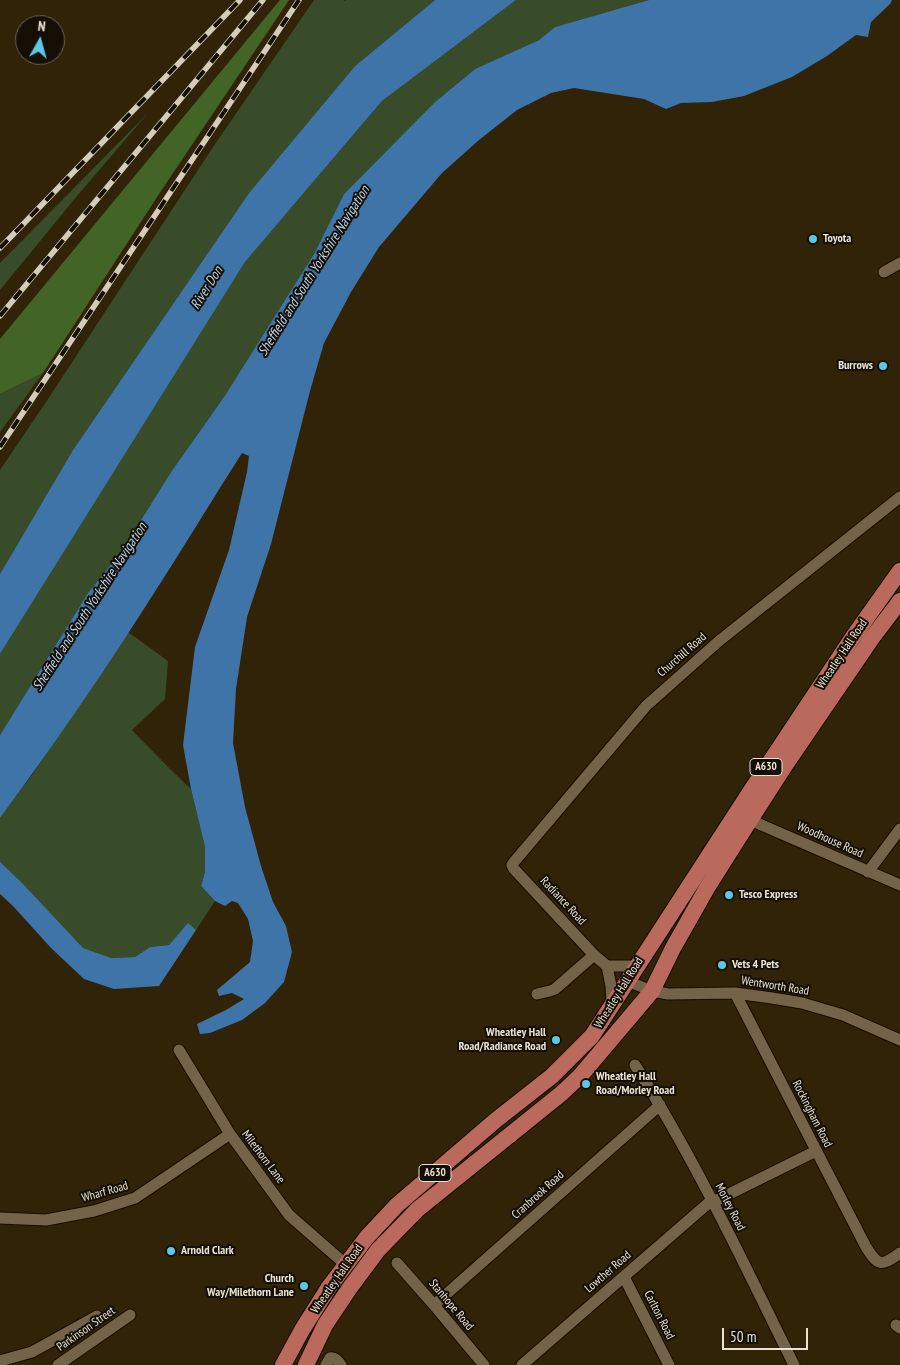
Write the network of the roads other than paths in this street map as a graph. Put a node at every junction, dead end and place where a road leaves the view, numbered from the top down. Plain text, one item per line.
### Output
1 (900, 263) edge
2 (884, 272) dead end
3 (900, 497) edge
4 (900, 571) edge
5 (900, 601) edge
6 (750, 820) junction
7 (900, 829) edge
8 (512, 865) joint
9 (868, 872) junction
10 (900, 885) edge
11 (594, 955) junction
12 (607, 966) junction
13 (636, 966) junction
14 (640, 986) junction
15 (537, 994) dead end
16 (735, 994) junction
17 (612, 1004) junction
18 (900, 1040) edge
19 (179, 1050) dead end
20 (635, 1065) dead end
21 (660, 1104) junction
22 (230, 1134) junction
23 (816, 1151) junction
24 (712, 1201) junction
25 (0, 1218) edge
26 (900, 1253) edge
27 (397, 1263) dead end
28 (345, 1264) junction
29 (624, 1277) junction
30 (434, 1305) junction
31 (130, 1315) dead end
32 (97, 1316) dead end
33 (0, 1361) edge
34 (58, 1365) edge
35 (283, 1365) edge
36 (306, 1365) edge
37 (484, 1365) edge
38 (522, 1365) edge
39 (670, 1365) edge
40 (794, 1365) edge

1 - 2 street
3 - 8 street, Churchill Road
4 - 13 highway, Wheatley Hall Road / A630
5 - 6 highway, Wheatley Hall Road / A630
6 - 9 street, Woodhouse Road
6 - 14 highway, Wheatley Hall Road / A630
7 - 9 street
8 - 11 street, Radiance Road
9 - 10 street, Woodhouse Road
11 - 12 street, Radiance Road
11 - 15 street
12 - 13 street
12 - 17 street
13 - 14 highway, Wheatley Hall Road / A630
14 - 16 street, Wentworth Road
14 - 17 highway, Wheatley Hall Road / A630
14 - 36 highway, Wheatley Hall Road / A630
16 - 18 street, Wentworth Road
16 - 23 street, Rockingham Road
17 - 28 highway, Wheatley Hall Road / A630
19 - 22 street, Milethorn Lane
20 - 21 street, Morley Road
21 - 24 street, Morley Road
21 - 30 street, Cranbrook Road
22 - 25 street, Wharf Road
22 - 28 street, Milethorn Lane
23 - 24 street, Lowther Road
23 - 26 street, Rockingham Road
24 - 29 street, Lowther Road
24 - 40 street, Morley Road
27 - 30 street, Stanhope Road
28 - 35 highway, Wheatley Hall Road / A630
29 - 38 street, Lowther Road
29 - 39 street, Carlton Road
30 - 37 street, Stanhope Road
31 - 34 street, Parkinson Street
32 - 33 street, Parkinson Street

